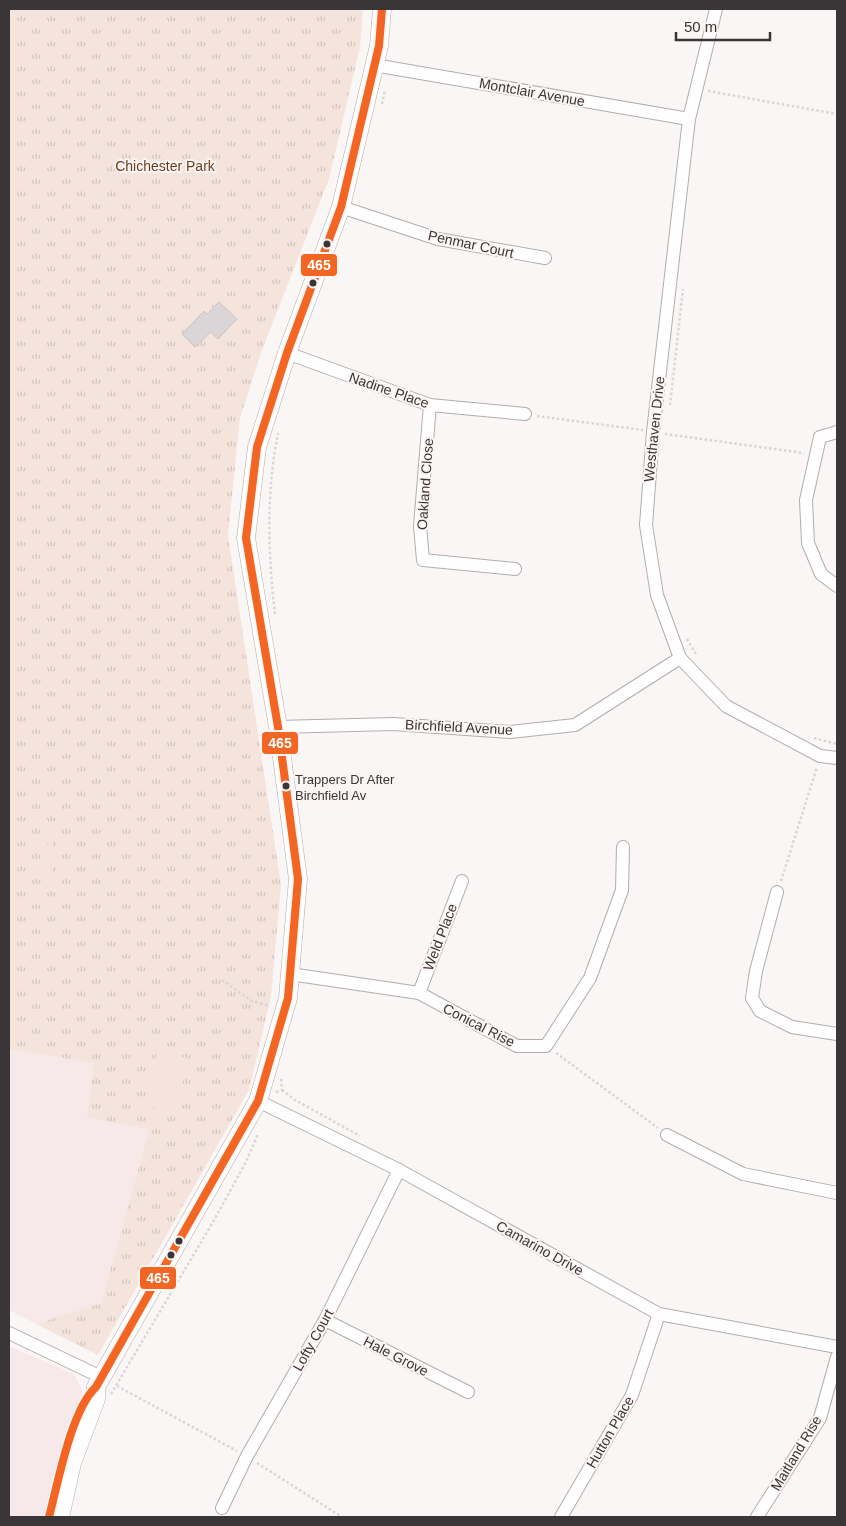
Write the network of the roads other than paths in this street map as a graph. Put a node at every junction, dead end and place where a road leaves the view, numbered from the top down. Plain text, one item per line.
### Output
1 (382, 9) edge
2 (716, 9) edge
3 (374, 65) junction
4 (689, 119) junction
5 (341, 206) junction
6 (545, 258) dead end
7 (287, 354) junction
8 (430, 405) junction
9 (525, 414) road end
10 (837, 432) edge
11 (515, 569) dead end
12 (837, 586) edge
13 (680, 658) junction
14 (278, 727) junction
15 (837, 758) edge
16 (623, 846) dead end
17 (462, 882) dead end
18 (777, 892) road end
19 (290, 974) junction
20 (418, 993) junction
21 (837, 1034) edge
22 (258, 1101) junction
23 (667, 1134) road end
24 (399, 1170) junction
25 (837, 1193) edge
26 (659, 1314) junction
27 (325, 1320) junction
28 (9, 1333) edge
29 (837, 1347) edge
30 (837, 1357) edge
31 (105, 1383) junction
32 (468, 1392) dead end
33 (222, 1508) dead end
34 (49, 1517) edge
35 (60, 1517) edge
36 (561, 1517) edge
37 (757, 1517) edge

1 - 3 main road
2 - 4 street, Westhaven Drive
3 - 4 street, Montclair Avenue
3 - 5 main road
4 - 13 street, Westhaven Drive
5 - 6 street, Penmar Court
5 - 7 main road
7 - 8 street, Nadine Place
7 - 14 main road
8 - 9 street, Nadine Place
8 - 11 street, Oakland Close
10 - 12 street
13 - 14 street, Birchfield Avenue
13 - 15 street, Westhaven Drive
14 - 19 main road
16 - 20 street, Conical Rise
17 - 20 street, Weld Place
18 - 21 street
19 - 20 street, Conical Rise
19 - 22 main road
22 - 24 street, Camarino Drive
22 - 31 main road
23 - 25 street
24 - 26 street, Camarino Drive
24 - 27 street, Lofty Court
26 - 29 street, Camarino Drive
26 - 36 street, Hutton Place
27 - 32 street, Hale Grove
27 - 33 street, Lofty Court
28 - 31 street
30 - 37 street, Maitland Rise
31 - 34 main road
31 - 35 main road

